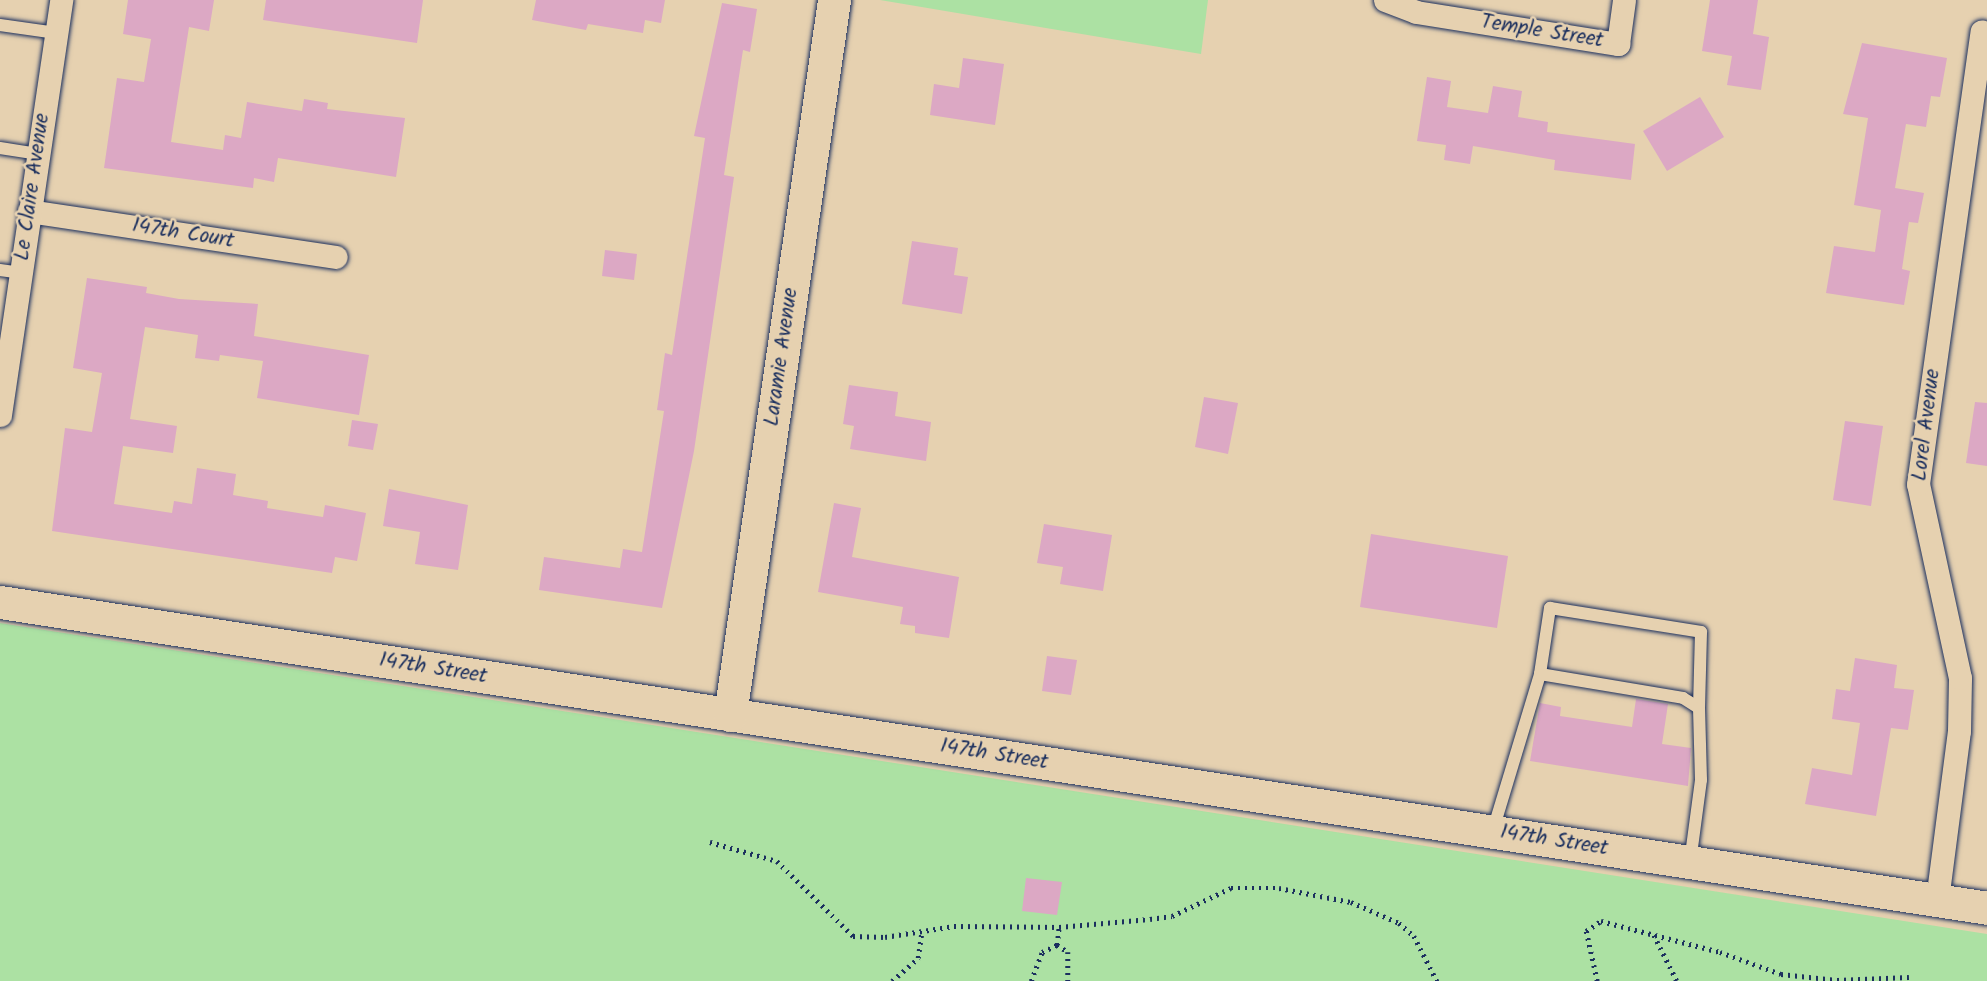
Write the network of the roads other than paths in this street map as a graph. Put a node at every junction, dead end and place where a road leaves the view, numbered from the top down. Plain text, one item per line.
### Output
1 (61, 0) edge
2 (834, 0) edge
3 (1385, 0) edge
4 (1624, 0) edge
5 (0, 25) edge
6 (1982, 31) dead end
7 (56, 33) junction
8 (0, 149) edge
9 (38, 155) junction
10 (29, 211) junction
11 (336, 257) dead end
12 (10, 272) edge
13 (2, 387) edge
14 (0, 415) edge
15 (0, 602) edge
16 (1540, 674) junction
17 (1699, 708) junction
18 (730, 715) junction
19 (1492, 831) junction
20 (1690, 862) junction
21 (1937, 900) junction
22 (1987, 908) edge

1 - 7 street, Le Claire Avenue
2 - 18 main road, Laramie Avenue
3 - 4 street, Temple Street
5 - 7 lane
6 - 21 street, Lorel Avenue
7 - 9 street, Le Claire Avenue
8 - 9 lane
9 - 10 street, Le Claire Avenue
10 - 11 street, 147th Court
10 - 12 street, Le Claire Avenue
12 - 13 street, Le Claire Avenue
13 - 14 street, Le Claire Avenue
15 - 18 main road, 147th Street
16 - 17 lane
16 - 17 lane
16 - 19 lane
17 - 20 lane
18 - 19 main road, 147th Street
19 - 20 main road, 147th Street
20 - 21 main road, 147th Street
21 - 22 main road, 147th Street

